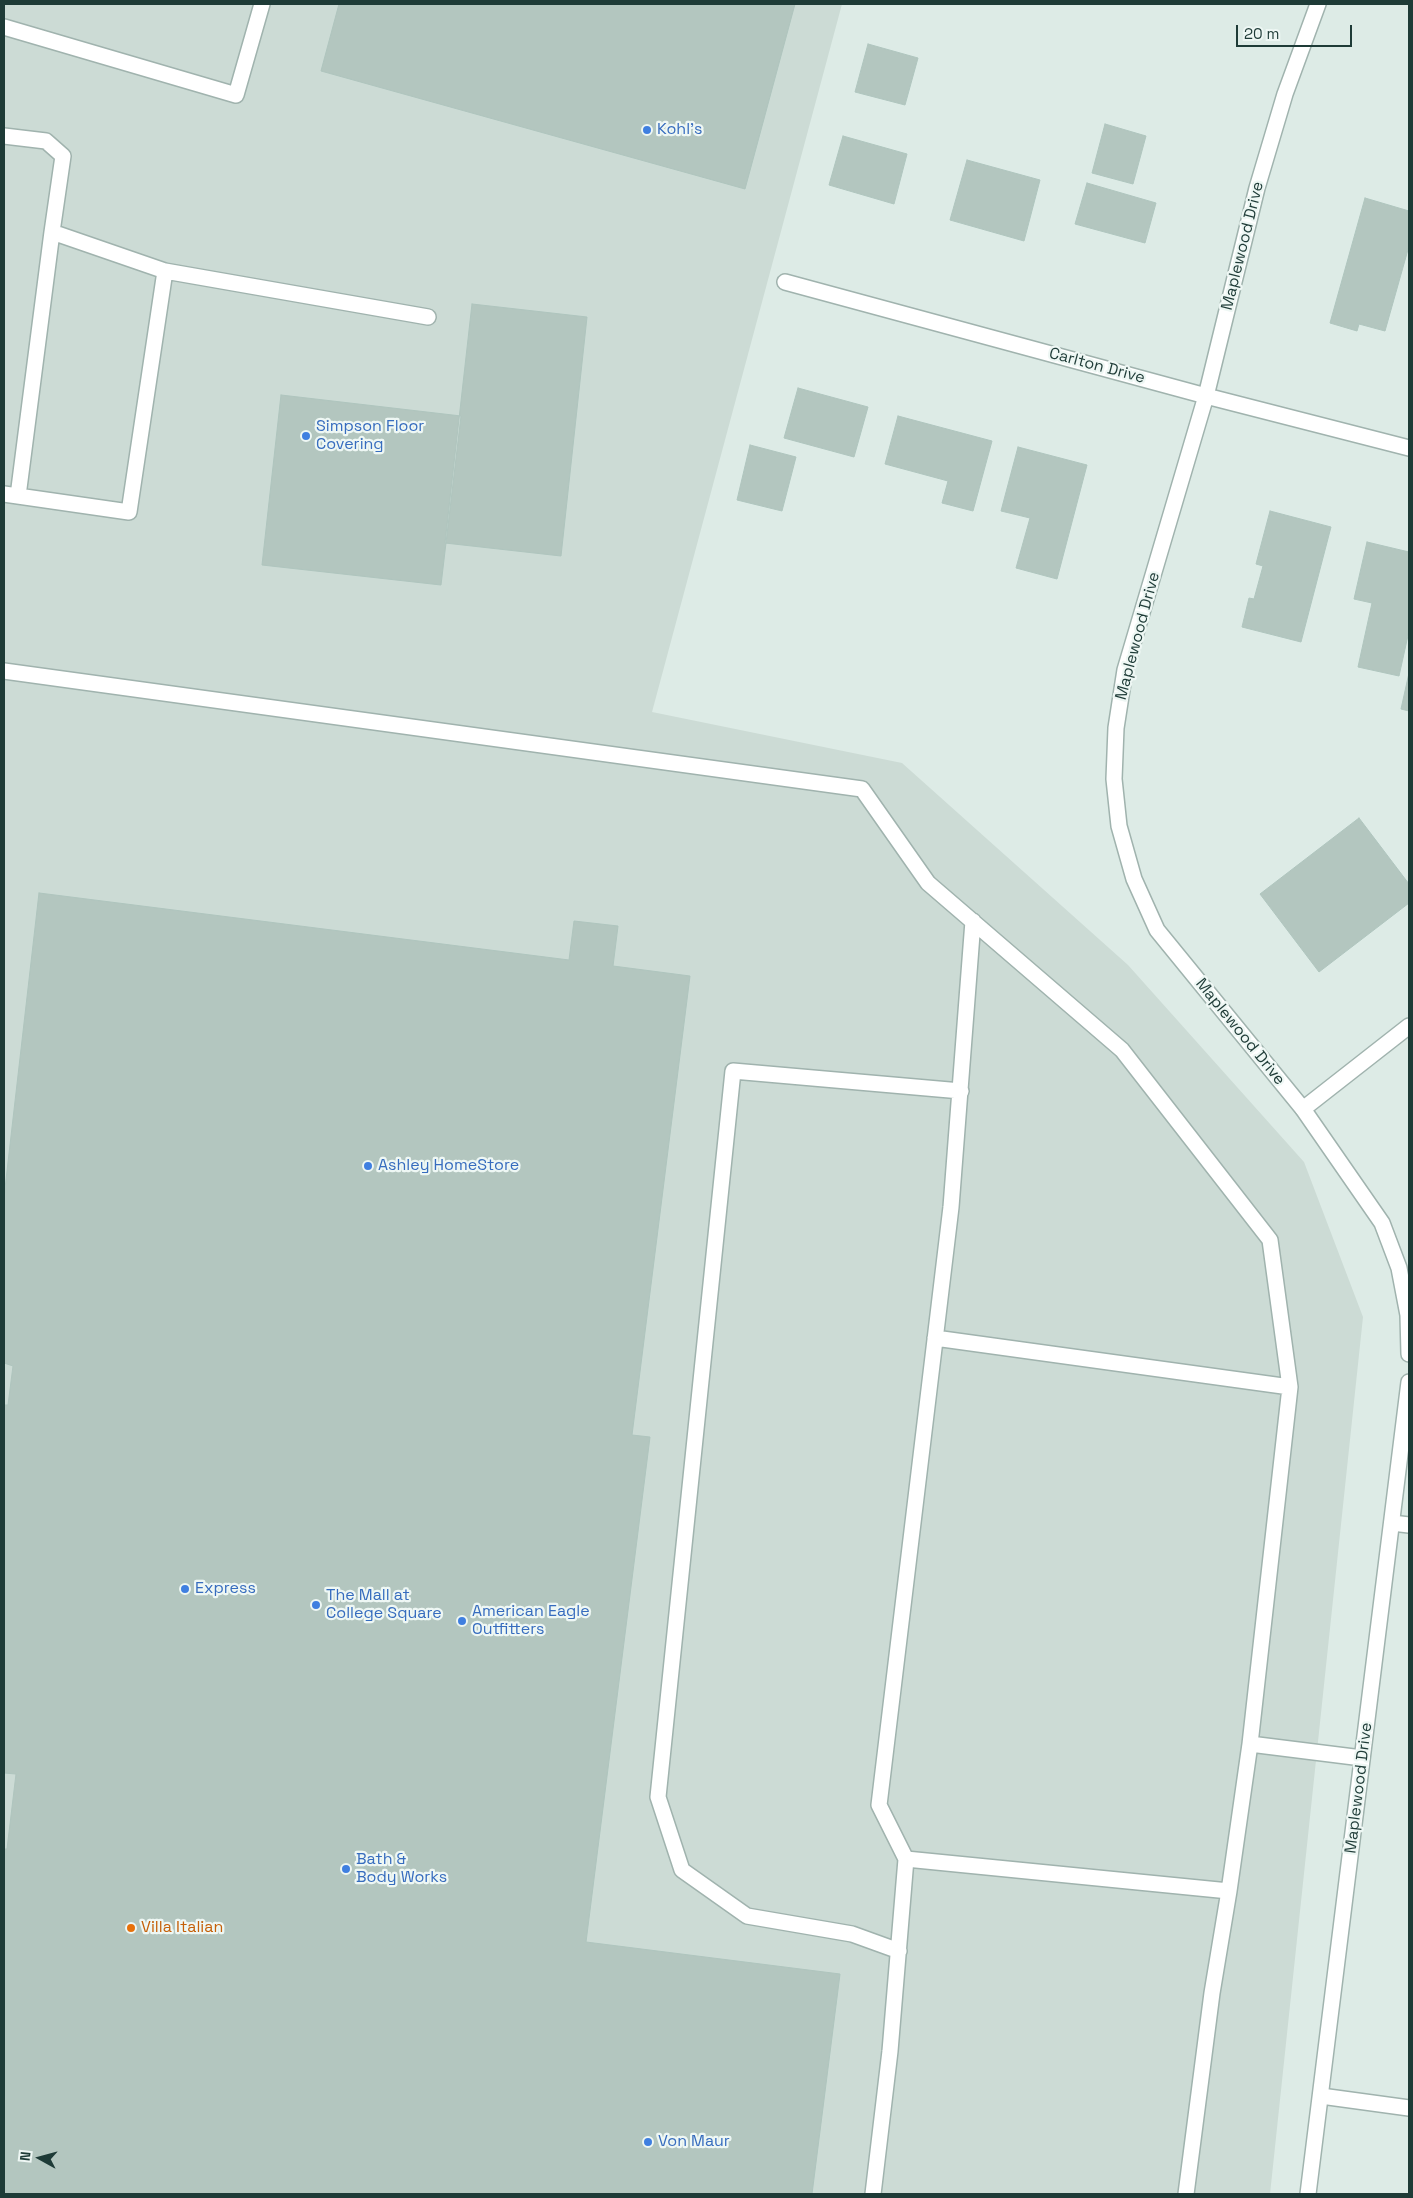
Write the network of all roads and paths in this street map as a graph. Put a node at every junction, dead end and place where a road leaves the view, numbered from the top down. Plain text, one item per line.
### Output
1 (262, 4) edge
2 (1318, 4) edge
3 (4, 27) edge
4 (4, 136) edge
5 (52, 232) junction
6 (165, 271) junction
7 (785, 282) dead end
8 (428, 317) dead end
9 (1206, 396) junction
10 (1409, 448) edge
11 (11, 495) edge
12 (4, 671) edge
13 (973, 921) junction
14 (1409, 1026) edge
15 (961, 1091) junction
16 (1303, 1109) junction
17 (935, 1338) junction
18 (1409, 1354) edge
19 (1409, 1382) edge
20 (1290, 1387) junction
21 (1392, 1523) junction
22 (1409, 1525) edge
23 (1250, 1744) junction
24 (1362, 1758) junction
25 (906, 1858) junction
26 (1229, 1891) junction
27 (899, 1951) junction
28 (1321, 2096) junction
29 (1409, 2108) edge
30 (873, 2194) edge
31 (1186, 2194) edge
32 (1308, 2194) edge

1 - 3 street
2 - 9 street, Maplewood Drive
4 - 5 street
5 - 6 street
5 - 11 street
6 - 8 street
6 - 11 street
7 - 9 street, Carlton Drive
9 - 10 street, Carlton Drive
9 - 16 street, Maplewood Drive
12 - 13 street
13 - 15 street
13 - 20 street
14 - 16 street
15 - 17 street
15 - 27 street
16 - 18 street, Maplewood Drive
17 - 20 street
17 - 25 street
19 - 21 street, Maplewood Drive
20 - 23 street
21 - 22 street
21 - 24 street, Maplewood Drive
23 - 24 street
23 - 26 street
24 - 28 street, Maplewood Drive
25 - 26 street
25 - 27 street
26 - 31 street
27 - 30 street
28 - 29 street
28 - 32 street, Maplewood Drive

